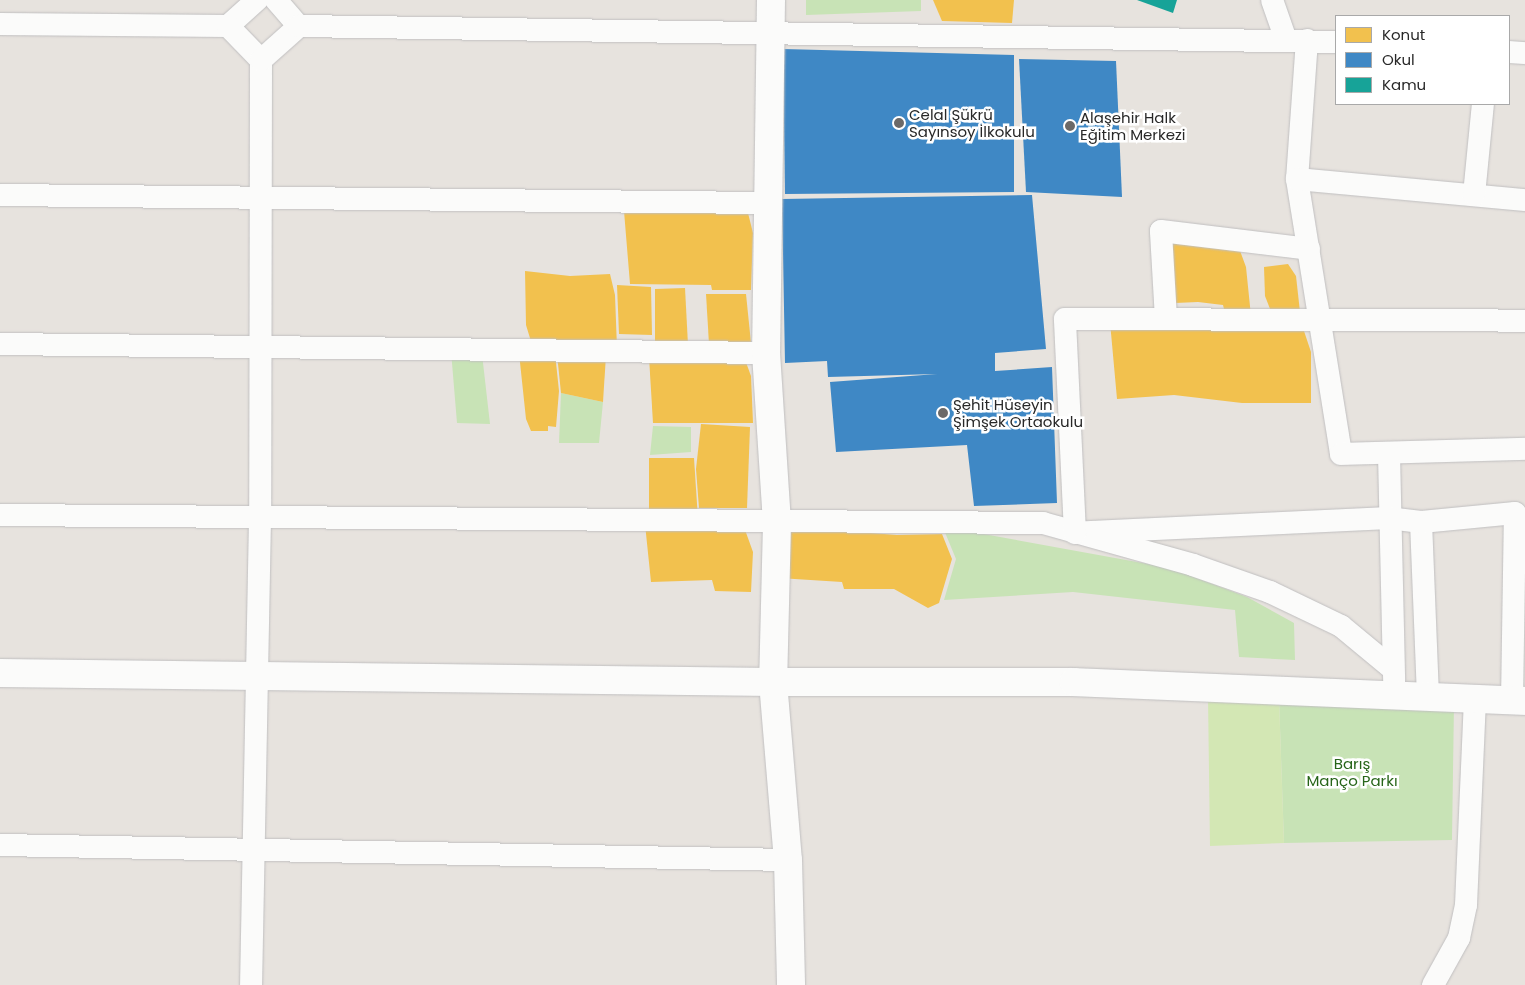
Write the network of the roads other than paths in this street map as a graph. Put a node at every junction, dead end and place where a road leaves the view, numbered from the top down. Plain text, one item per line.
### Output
1 (257, 0) edge
2 (276, 0) edge
3 (771, 0) edge
4 (1272, 0) edge
5 (0, 24) edge
6 (228, 26) junction
7 (299, 26) junction
8 (770, 35) junction
9 (1296, 40) junction
10 (1335, 42) edge
11 (1510, 52) edge
12 (1525, 53) edge
13 (261, 60) junction
14 (1483, 105) edge
15 (1298, 179) junction
16 (0, 195) edge
17 (1474, 195) junction
18 (260, 198) junction
19 (1525, 200) edge
20 (768, 203) junction
21 (1309, 249) junction
22 (1166, 319) junction
23 (1320, 319) junction
24 (1525, 321) edge
25 (0, 344) edge
26 (260, 346) junction
27 (766, 353) junction
28 (1525, 449) edge
29 (1389, 454) junction
30 (0, 516) edge
31 (260, 518) junction
32 (1389, 518) junction
33 (777, 522) junction
34 (1421, 522) junction
35 (1075, 533) junction
36 (0, 672) edge
37 (257, 675) junction
38 (1394, 681) junction
39 (773, 682) junction
40 (1428, 696) junction
41 (1475, 698) junction
42 (1518, 701) edge
43 (0, 845) edge
44 (254, 850) junction
45 (788, 860) junction
46 (251, 985) edge
47 (791, 985) edge
48 (1433, 985) edge

1 - 6 street
2 - 7 street
3 - 8 street
4 - 9 street
5 - 6 street
6 - 13 street
7 - 8 street
7 - 13 street
8 - 9 street
8 - 20 street
9 - 10 street
9 - 15 street
11 - 12 street
13 - 18 street
14 - 17 street
15 - 17 street
15 - 21 street
16 - 18 street
17 - 19 street
18 - 20 street
18 - 26 street
20 - 27 street
21 - 22 street
21 - 23 street
22 - 23 street
22 - 35 street
23 - 24 street
23 - 29 street
25 - 26 street
26 - 27 street
26 - 31 street
27 - 33 street
28 - 29 street
29 - 32 street
30 - 31 street
31 - 33 street
31 - 37 street
32 - 34 street
32 - 35 street
32 - 38 street
33 - 35 street
33 - 39 street
34 - 40 street
34 - 42 street
35 - 38 street
36 - 37 street
37 - 39 street
37 - 44 street
38 - 39 street
38 - 40 street
39 - 45 street
40 - 41 street
41 - 42 street
41 - 48 street
43 - 44 street
44 - 45 street
44 - 46 street
45 - 47 street

